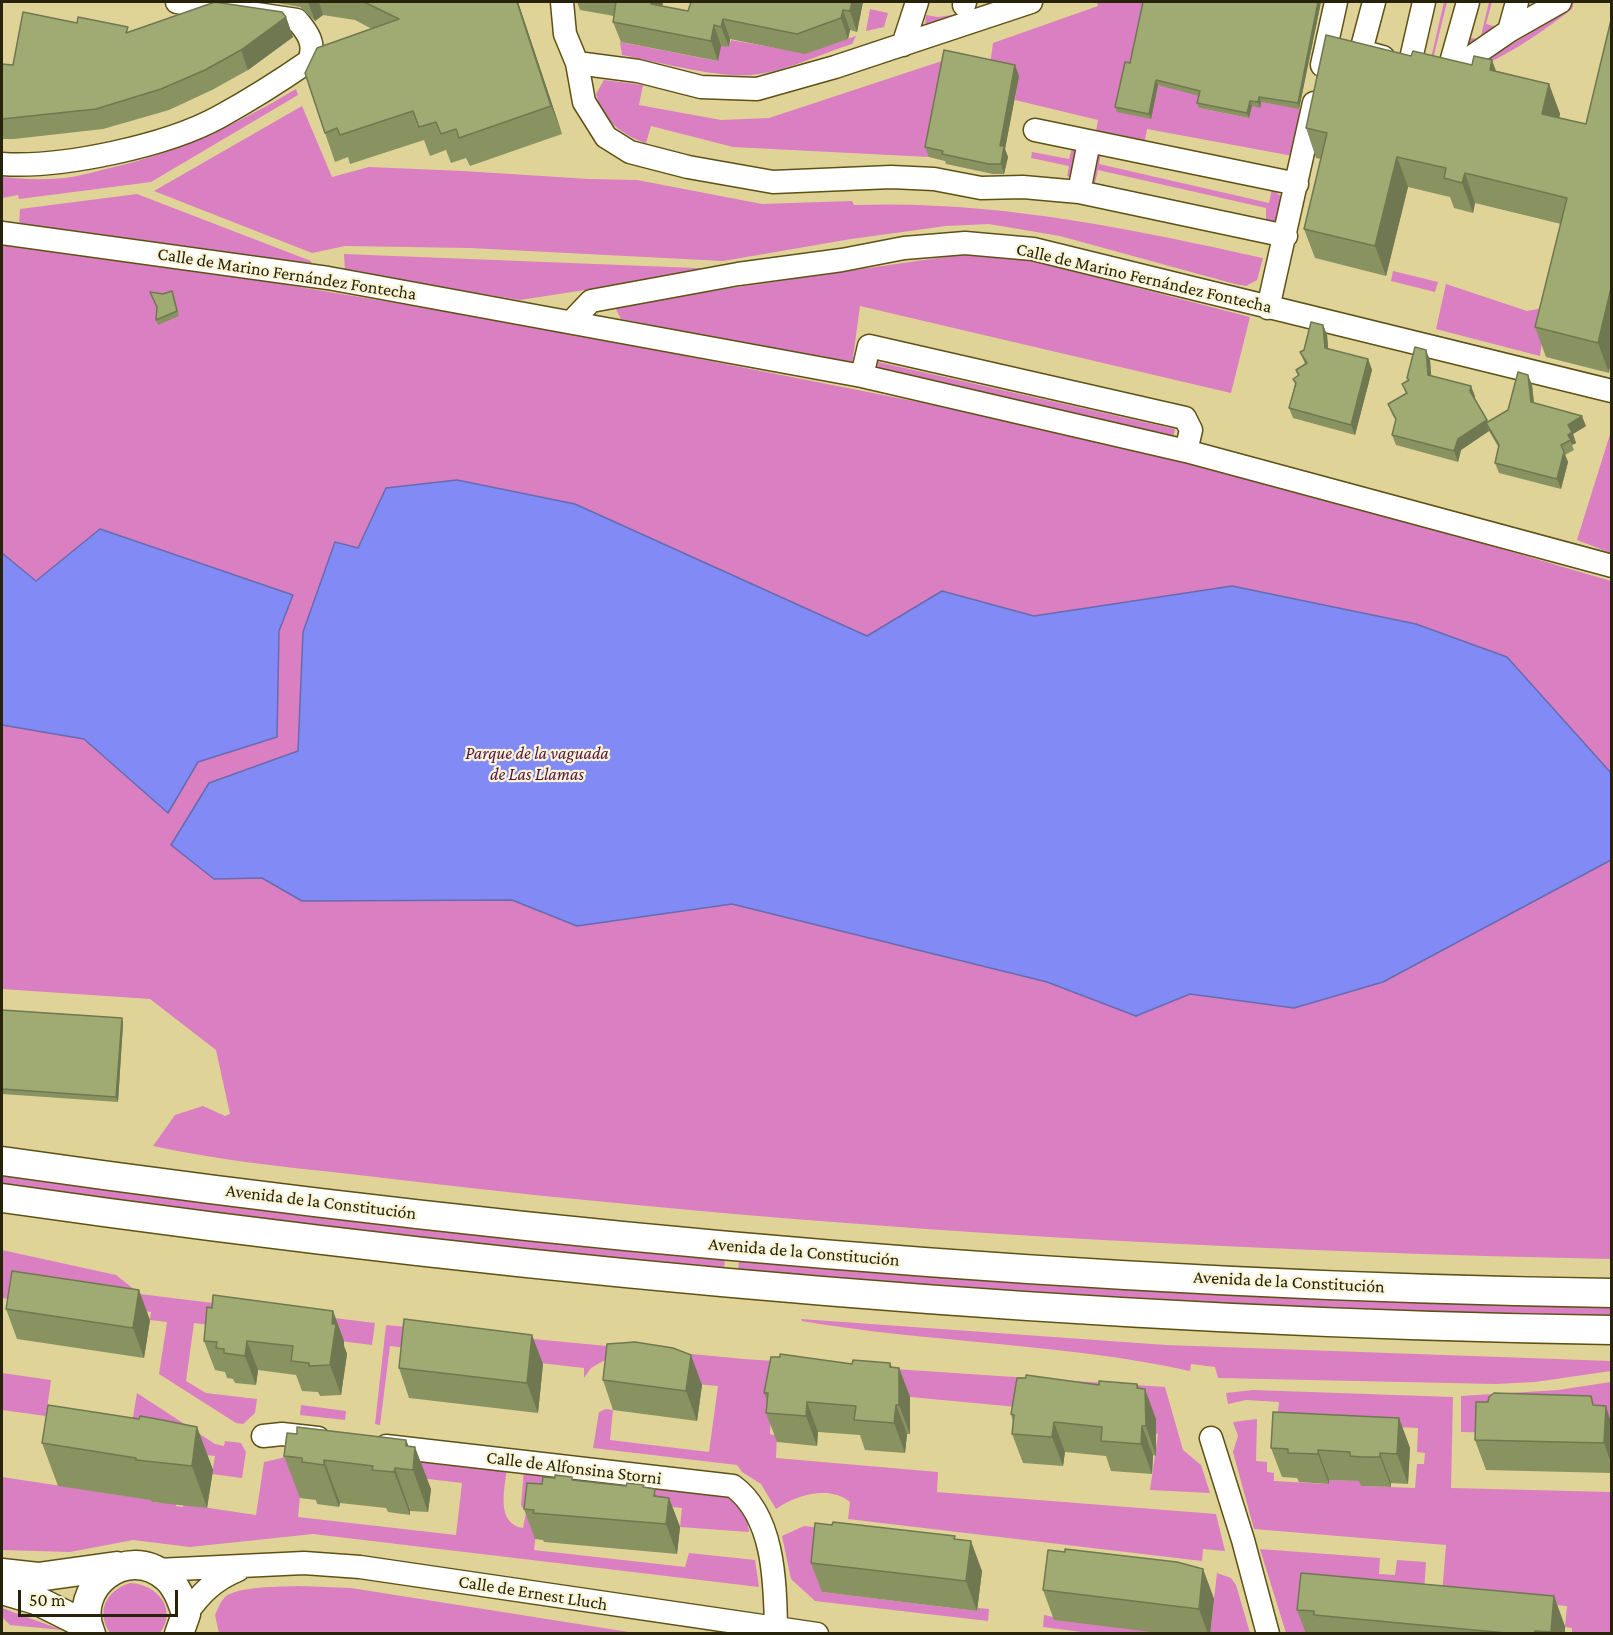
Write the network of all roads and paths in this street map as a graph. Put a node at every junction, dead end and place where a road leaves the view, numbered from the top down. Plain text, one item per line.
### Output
1 (177, 2) edge
2 (562, 2) edge
3 (917, 2) edge
4 (1031, 2) edge
5 (1336, 2) edge
6 (1374, 2) edge
7 (1424, 2) edge
8 (1468, 2) edge
9 (1516, 2) edge
10 (1560, 2) edge
11 (1509, 31) junction
12 (903, 45) junction
13 (577, 63) junction
14 (1410, 63) junction
15 (1448, 73) junction
16 (1035, 130) dead end
17 (1089, 142) junction
18 (2, 164) edge
19 (1297, 184) junction
20 (1079, 192) junction
21 (2, 233) edge
22 (1286, 236) junction
23 (1268, 308) junction
24 (572, 321) junction
25 (862, 376) junction
26 (1611, 391) edge
27 (1186, 451) junction
28 (1611, 566) edge
29 (2, 1161) edge
30 (2, 1198) edge
31 (1611, 1293) edge
32 (1611, 1330) edge
33 (263, 1436) dead end
34 (1211, 1438) dead end
35 (340, 1441) edge
36 (367, 1444) edge
37 (122, 1565) junction
38 (248, 1566) junction
39 (157, 1570) junction
40 (2, 1573) edge
41 (2, 1590) edge
42 (185, 1626) edge
43 (776, 1628) junction
44 (90, 1630) edge
45 (816, 1634) edge
46 (1268, 1634) edge

1 - 18 street
2 - 13 street
3 - 12 street
4 - 12 street
5 - 19 street
6 - 14 street
7 - 14 street
8 - 15 street
9 - 11 street
10 - 11 street
11 - 15 street
12 - 13 street
13 - 20 street
14 - 15 street
16 - 17 street
17 - 19 street
17 - 20 street
19 - 22 street
20 - 22 street
21 - 24 street, Calle de Marino Fernández Fontecha
22 - 23 street
23 - 24 street, Calle de Marino Fernández Fontecha
23 - 26 street, Calle de Marino Fernández Fontecha
24 - 25 street, Calle de Marino Fernández Fontecha
25 - 27 street, Calle de Marino Fernández Fontecha
25 - 27 street
27 - 28 street, Calle de Marino Fernández Fontecha
29 - 31 main road, Avenida de la Constitución
30 - 32 main road, Avenida de la Constitución
33 - 35 street
34 - 46 street
36 - 43 street, Calle de Alfonsina Storni
37 - 39 main road
37 - 40 main road
37 - 44 main road
38 - 39 street, Calle de Ernest Lluch
38 - 42 street, Calle de Ernest Lluch
38 - 43 street, Calle de Ernest Lluch
39 - 42 main road
41 - 44 main road
43 - 45 street, Calle de Ernest Lluch

